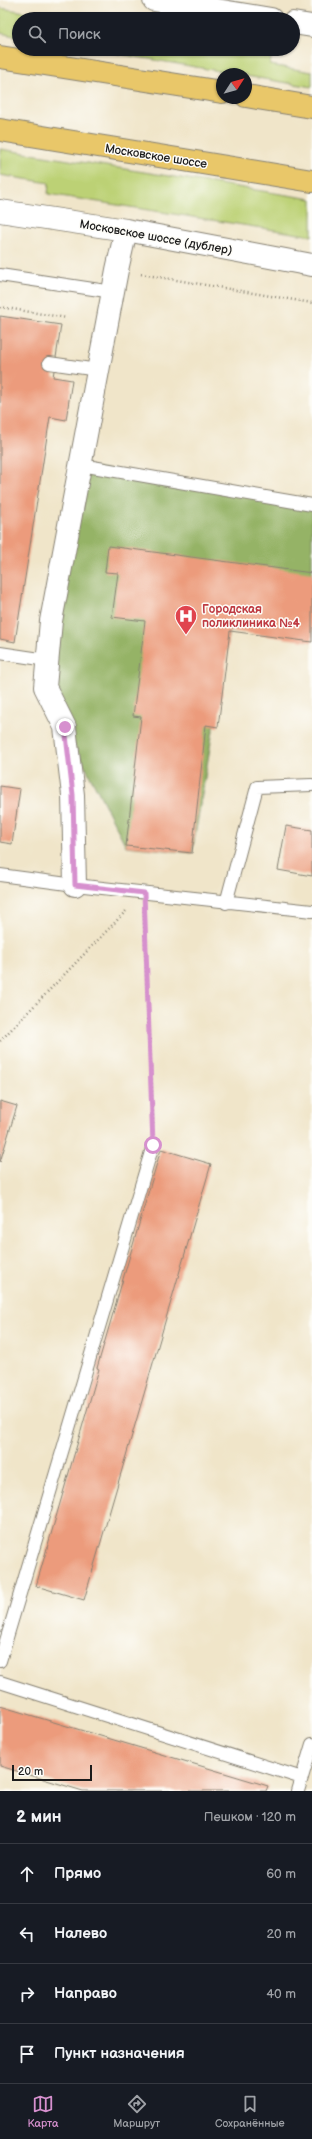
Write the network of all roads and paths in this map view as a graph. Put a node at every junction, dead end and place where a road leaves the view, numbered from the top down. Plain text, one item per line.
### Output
1 (154, 0) edge
2 (228, 12) edge
3 (300, 23) edge
4 (312, 26) edge
5 (0, 57) edge
6 (216, 91) edge
7 (252, 97) edge
8 (312, 107) edge
9 (0, 130) edge
10 (312, 181) edge
11 (0, 211) edge
12 (126, 230) junction
13 (312, 265) edge
14 (117, 270) junction
15 (0, 275) edge
16 (113, 292) junction
17 (312, 303) edge
18 (0, 307) edge
19 (67, 318) dead end
20 (49, 363) dead end
21 (98, 370) junction
22 (81, 465) junction
23 (312, 505) edge
24 (0, 653) edge
25 (47, 660) junction
26 (312, 785) edge
27 (0, 875) edge
28 (75, 885) junction
29 (144, 893) junction
30 (226, 903) junction
31 (312, 911) edge
32 (0, 1042) edge
33 (153, 1145) joint
34 (0, 1661) edge
35 (0, 1682) edge
36 (312, 1744) edge
37 (302, 1778) junction
38 (298, 1791) edge

1 - 2 street
3 - 4 street
5 - 6 main road
7 - 8 main road
9 - 10 main road, Московское шоссе
11 - 12 street, Московское шоссе (дублер)
12 - 13 street, Московское шоссе (дублер)
12 - 14 street
14 - 16 street
14 - 17 path
15 - 16 lane
16 - 21 street
18 - 19 path
20 - 21 lane
21 - 22 street
22 - 23 lane
22 - 25 street
24 - 25 lane
25 - 28 street
26 - 30 lane
27 - 28 lane
28 - 29 lane
29 - 30 lane
29 - 32 path
29 - 33 path
30 - 31 lane
33 - 34 lane
35 - 37 lane
36 - 37 lane
37 - 38 lane

